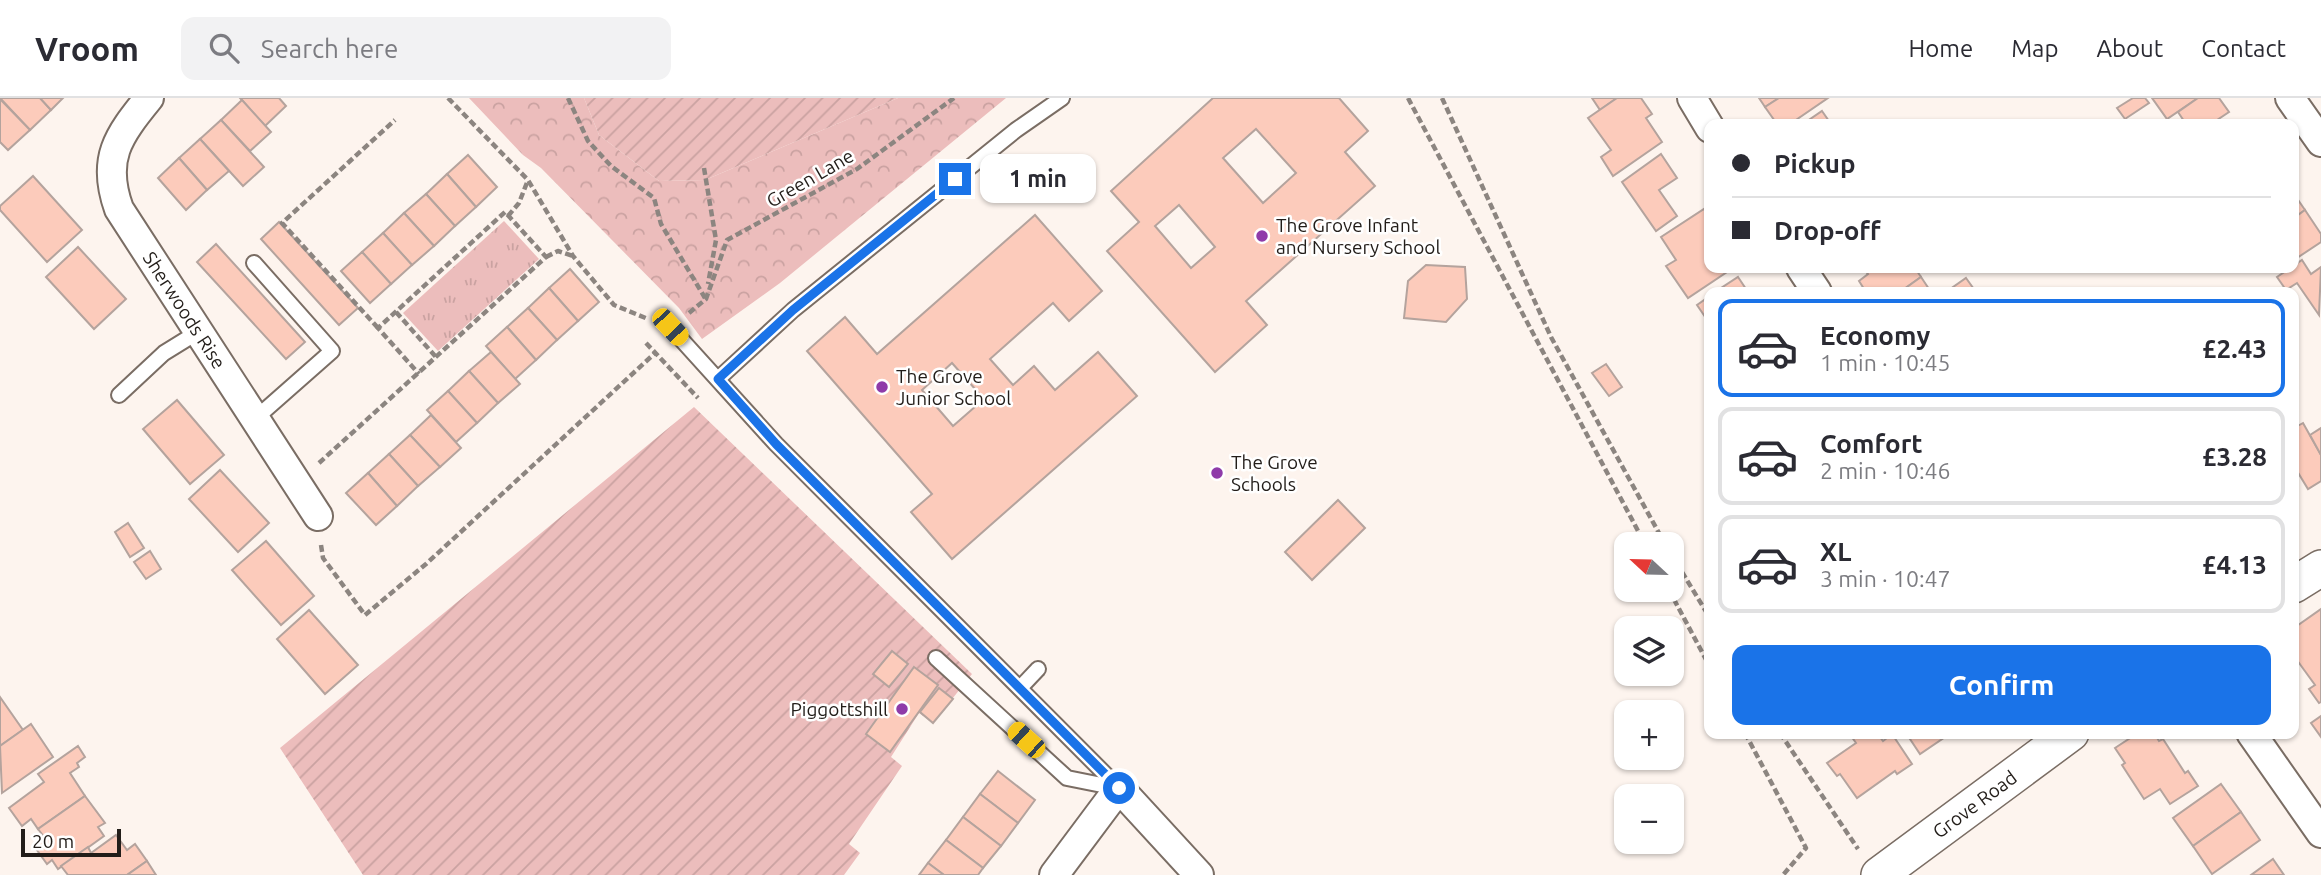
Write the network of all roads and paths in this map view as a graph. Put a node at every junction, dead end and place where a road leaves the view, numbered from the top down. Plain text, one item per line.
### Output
1 (149, 98) edge
2 (448, 98) edge
3 (568, 98) edge
4 (954, 98) edge
5 (1062, 98) edge
6 (1408, 98) edge
7 (1442, 98) edge
8 (1692, 98) edge
9 (2290, 98) edge
10 (1705, 119) edge
11 (395, 120) dead end
12 (2321, 142) edge
13 (704, 167) dead end
14 (528, 180) junction
15 (508, 216) junction
16 (573, 256) junction
17 (546, 257) junction
18 (254, 263) dead end
19 (706, 299) junction
20 (396, 312) junction
21 (670, 327) joint
22 (378, 328) junction
23 (198, 332) junction
24 (653, 354) dead end
25 (436, 357) junction
26 (419, 374) junction
27 (718, 379) junction
28 (119, 395) dead end
29 (256, 418) junction
30 (297, 483) junction
31 (318, 516) joint
32 (1639, 532) edge
33 (1658, 532) edge
34 (2321, 568) edge
35 (1684, 575) edge
36 (2299, 581) edge
37 (1675, 602) edge
38 (1704, 608) edge
39 (1704, 656) edge
40 (936, 658) dead end
41 (1038, 669) dead end
42 (1020, 688) junction
43 (1748, 739) edge
44 (1784, 739) edge
45 (2062, 739) edge
46 (2255, 739) edge
47 (1119, 788) junction
48 (2321, 832) edge
49 (1870, 864) edge
50 (1054, 875) edge
51 (1199, 875) edge
52 (1783, 875) edge

1 - 23 street, Sherwoods Rise
2 - 14 path
3 - 19 path
4 - 19 path, Green Lane
5 - 27 lane
6 - 32 path
7 - 33 path
8 - 10 street
9 - 12 street
11 - 22 path
13 - 19 path
14 - 15 path
14 - 16 path
15 - 17 path
15 - 20 path
16 - 17 path
16 - 21 path
17 - 25 path
18 - 29 lane
20 - 22 path
20 - 25 path
21 - 27 lane
22 - 26 path
23 - 28 lane
23 - 29 street, Sherwoods Rise
24 - 31 path
25 - 26 path
26 - 30 path
27 - 42 lane
29 - 30 street, Sherwoods Rise
30 - 31 street, Sherwoods Rise
34 - 36 street
35 - 38 path
37 - 39 path
40 - 47 lane
41 - 42 lane
42 - 47 lane
43 - 52 path
44 - 49 path
45 - 49 street, Grove Road
46 - 48 street
47 - 50 street
47 - 51 street

